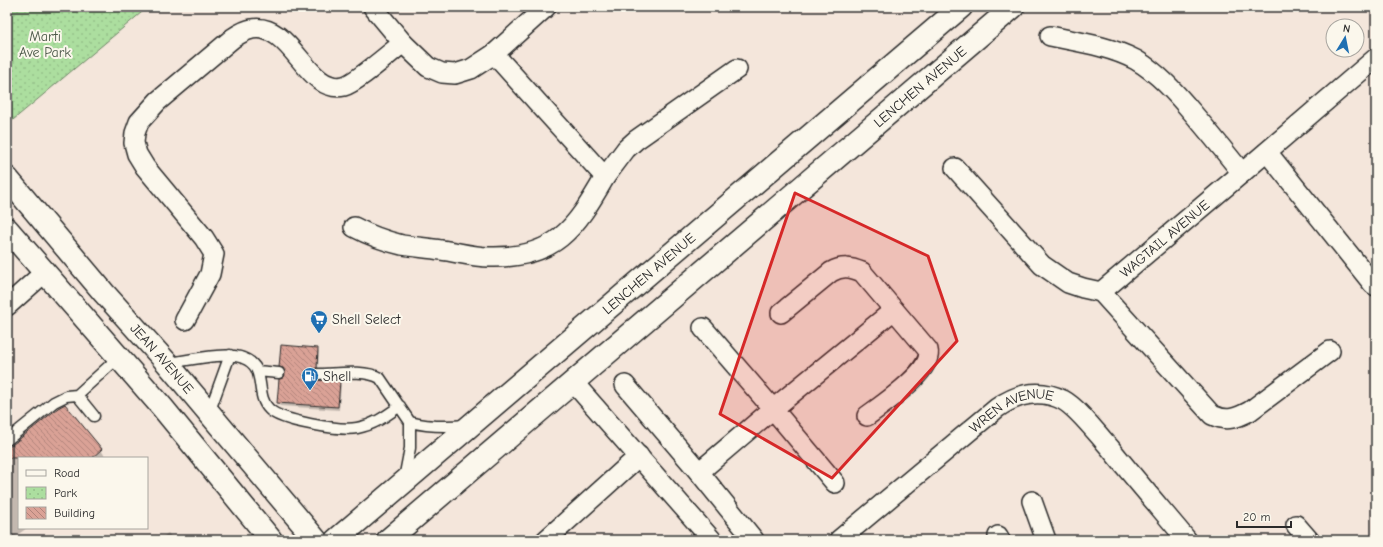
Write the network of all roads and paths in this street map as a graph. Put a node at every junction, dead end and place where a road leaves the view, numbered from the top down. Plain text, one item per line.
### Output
1 (373, 7) edge
2 (546, 7) edge
3 (961, 7) edge
4 (1013, 7) edge
5 (1050, 36) dead end
6 (403, 43) junction
7 (494, 54) junction
8 (1376, 58) edge
9 (737, 69) dead end
10 (1267, 152) junction
11 (955, 168) dead end
12 (1242, 173) junction
13 (605, 177) junction
14 (7, 178) edge
15 (354, 227) dead end
16 (7, 229) edge
17 (44, 272) junction
18 (1376, 286) edge
19 (1101, 292) junction
20 (104, 293) junction
21 (7, 306) edge
22 (894, 310) junction
23 (781, 313) dead end
24 (186, 320) dead end
25 (703, 328) dead end
26 (1330, 351) dead end
27 (230, 355) junction
28 (119, 357) junction
29 (167, 364) junction
30 (258, 371) junction
31 (279, 372) dead end
32 (317, 374) dead end
33 (573, 382) junction
34 (625, 385) dead end
35 (77, 395) junction
36 (400, 406) junction
37 (774, 409) junction
38 (209, 413) junction
39 (94, 416) dead end
40 (867, 416) dead end
41 (410, 422) junction
42 (472, 425) junction
43 (7, 440) edge
44 (639, 456) junction
45 (699, 472) junction
46 (835, 482) dead end
47 (404, 483) junction
48 (1032, 501) dead end
49 (1296, 525) dead end
50 (271, 540) edge
51 (316, 540) edge
52 (336, 540) edge
53 (388, 540) edge
54 (546, 540) edge
55 (712, 540) edge
56 (754, 540) edge
57 (839, 540) edge
58 (1046, 540) edge
59 (1187, 540) edge
60 (1309, 540) edge

1 - 6 street
2 - 7 street
3 - 42 main road, LENCHEN AVENUE
4 - 33 main road, LENCHEN AVENUE
5 - 12 street
6 - 7 street
6 - 24 street
7 - 13 street
8 - 10 street, WAGTAIL AVENUE
9 - 13 street
10 - 12 street, WAGTAIL AVENUE
10 - 18 street
11 - 19 street
12 - 19 street, WAGTAIL AVENUE
13 - 15 street
14 - 20 main road, JEAN AVENUE
16 - 17 main road
17 - 21 street
17 - 28 main road
19 - 26 street
20 - 28 main road
20 - 29 main road, JEAN AVENUE
22 - 23 street
22 - 37 street
22 - 40 street
25 - 37 street
27 - 29 lane
27 - 30 lane
27 - 38 lane
28 - 35 lane
28 - 50 main road
29 - 38 main road, JEAN AVENUE
30 - 31 lane
30 - 36 lane
32 - 36 lane
33 - 44 street
33 - 53 main road, LENCHEN AVENUE
34 - 45 street
35 - 39 lane
35 - 43 lane
36 - 41 lane
37 - 45 street
37 - 46 street
38 - 51 main road, JEAN AVENUE
41 - 42 lane
41 - 47 lane
42 - 47 main road, LENCHEN AVENUE
44 - 54 street
44 - 55 street
45 - 56 street
47 - 52 main road, LENCHEN AVENUE
48 - 58 street
49 - 60 street
57 - 59 street, WREN AVENUE

